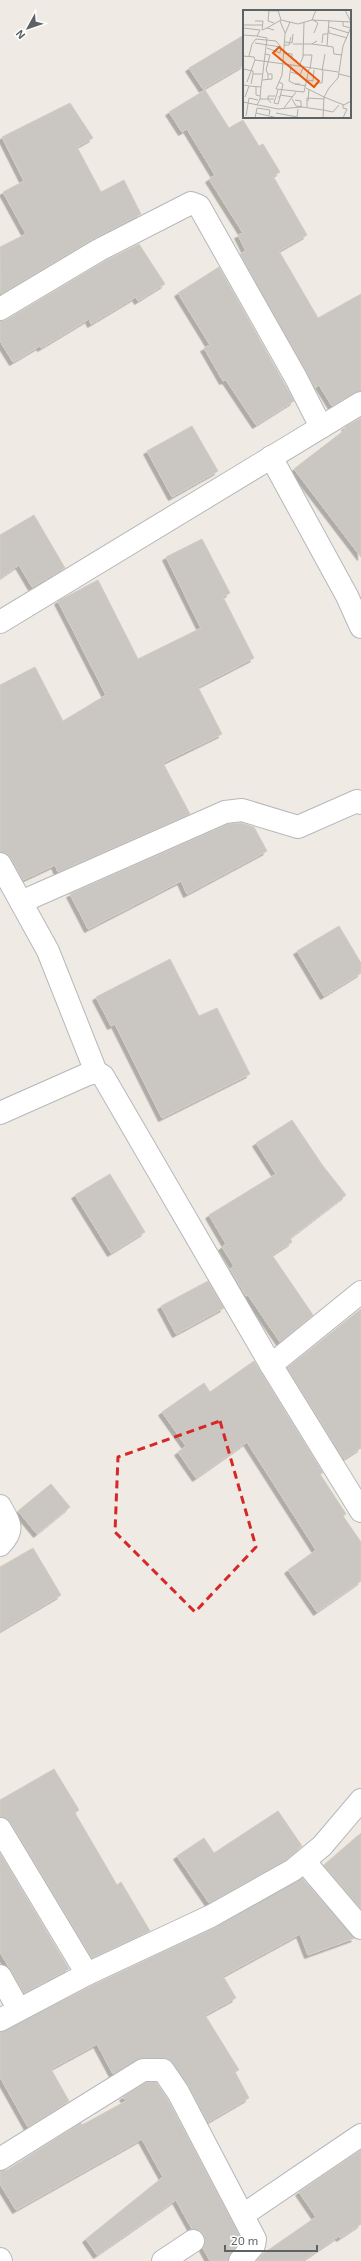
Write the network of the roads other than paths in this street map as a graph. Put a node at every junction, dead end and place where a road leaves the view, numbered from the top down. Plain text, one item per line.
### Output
1 (0, 309) edge
2 (361, 403) edge
3 (320, 427) junction
4 (270, 457) junction
5 (0, 622) edge
6 (361, 627) edge
7 (361, 803) edge
8 (0, 864) edge
9 (21, 902) junction
10 (96, 1072) junction
11 (0, 1113) edge
12 (361, 1292) edge
13 (271, 1365) junction
14 (0, 1506) edge
15 (361, 1511) edge
16 (0, 1545) edge
17 (361, 1800) edge
18 (0, 1829) edge
19 (305, 1862) junction
20 (361, 1928) edge
21 (87, 1974) junction
22 (0, 1976) edge
23 (9, 2014) edge
24 (361, 2135) edge
25 (0, 2159) edge
26 (243, 2216) junction
27 (193, 2241) dead end
28 (163, 2261) edge
29 (240, 2261) edge

1 - 3 street
2 - 3 street
3 - 4 street
4 - 5 street
4 - 6 street
7 - 9 street
8 - 9 street
9 - 10 street
10 - 11 street
10 - 13 street
12 - 13 street
13 - 15 street
14 - 16 street
17 - 19 street
18 - 21 street
19 - 20 street
19 - 21 street
21 - 23 street
22 - 23 street
24 - 26 street
25 - 26 street
26 - 29 street
27 - 28 street

